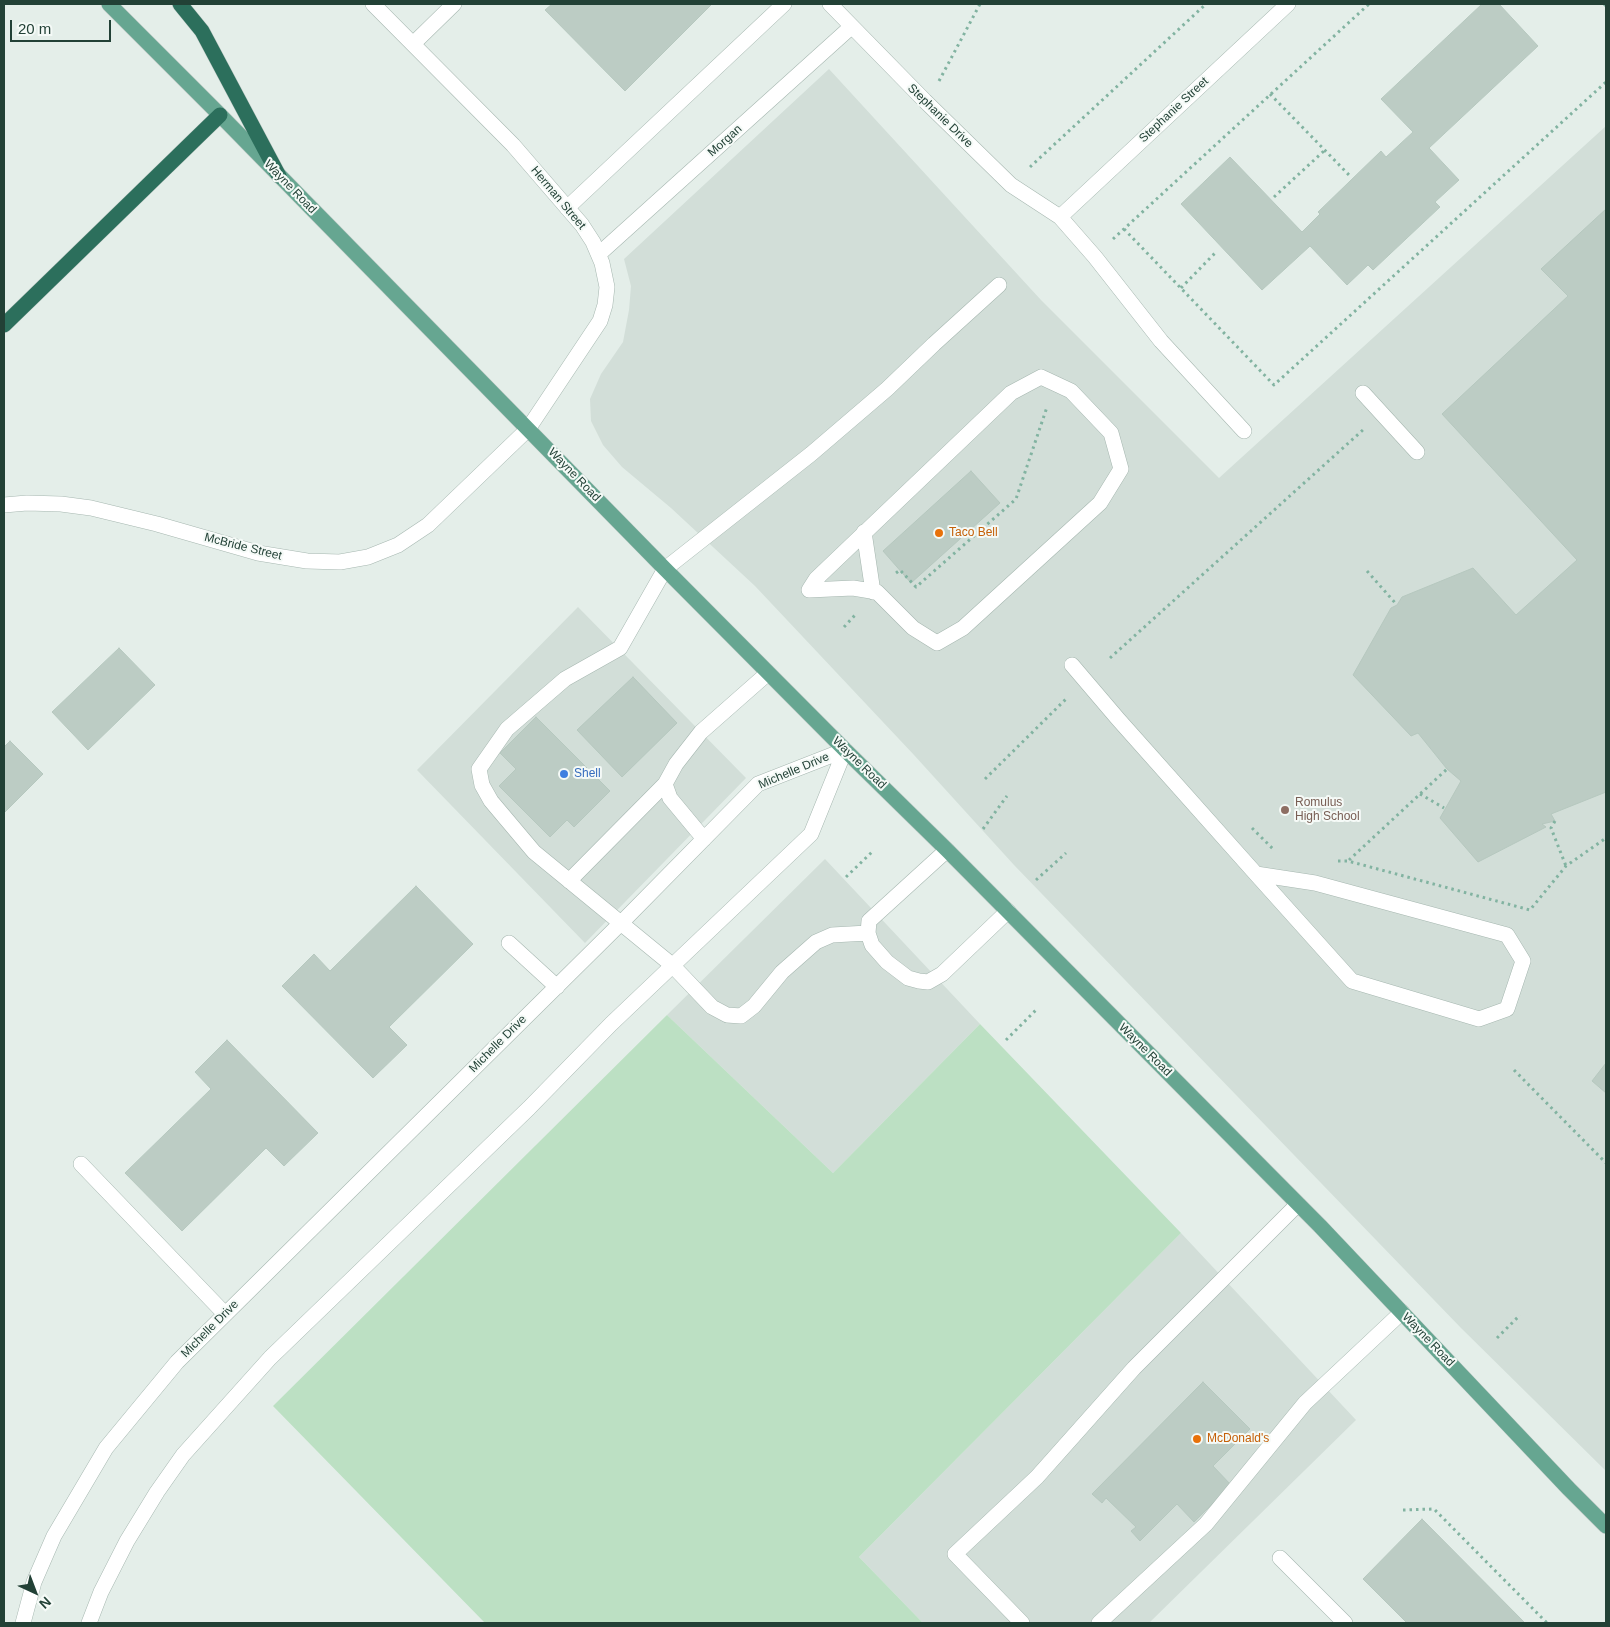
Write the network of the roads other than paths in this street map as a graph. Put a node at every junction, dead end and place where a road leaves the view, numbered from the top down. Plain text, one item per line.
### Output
1 (108, 4) edge
2 (180, 4) edge
3 (373, 4) edge
4 (454, 4) edge
5 (784, 4) edge
6 (830, 4) edge
7 (1288, 4) edge
8 (851, 27) junction
9 (413, 44) junction
10 (220, 115) junction
11 (279, 176) junction
12 (567, 208) junction
13 (1060, 217) junction
14 (599, 254) junction
15 (999, 285) dead end
16 (4, 325) edge
17 (1363, 393) dead end
18 (528, 428) junction
19 (1244, 432) dead end
20 (1416, 452) dead end
21 (4, 505) edge
22 (864, 532) junction
23 (665, 569) junction
24 (873, 592) junction
25 (1072, 665) dead end
26 (768, 673) junction
27 (845, 750) junction
28 (664, 784) junction
29 (704, 839) junction
30 (947, 850) junction
31 (1256, 874) junction
32 (569, 881) junction
33 (1008, 911) junction
34 (619, 924) junction
35 (868, 933) junction
36 (509, 943) dead end
37 (672, 966) junction
38 (556, 987) junction
39 (81, 1164) dead end
40 (1298, 1204) junction
41 (1402, 1312) junction
42 (225, 1314) junction
43 (1606, 1526) edge
44 (1280, 1558) dead end
45 (23, 1623) edge
46 (89, 1623) edge
47 (1022, 1623) edge
48 (1099, 1623) edge
49 (1345, 1623) edge

1 - 10 main road, Wayne Road
2 - 11 highway
3 - 9 street, Herman Street
4 - 9 street
5 - 12 street
6 - 8 street, Stephanie Drive
7 - 13 street, Stephanie Street
8 - 13 street, Stephanie Drive
8 - 14 street, Morgan
9 - 12 street, Herman Street
10 - 11 main road, Wayne Road
10 - 16 highway
11 - 18 main road, Wayne Road
12 - 14 street, Herman Street
13 - 19 street, Stephanie Drive
14 - 18 street, Herman Street
15 - 23 street
17 - 20 street
18 - 21 street, McBride Street
18 - 23 main road, Wayne Road
22 - 24 street
22 - 24 street
22 - 24 street
23 - 26 main road, Wayne Road
23 - 32 street
25 - 31 street
26 - 27 main road, Wayne Road
26 - 28 street
27 - 29 street, Michelle Drive
27 - 30 main road, Wayne Road
27 - 37 street, Michelle Drive
28 - 29 street
28 - 32 street
29 - 34 street, Michelle Drive
30 - 33 main road, Wayne Road
30 - 35 street
31 - 31 street
32 - 34 street
33 - 35 street
33 - 40 main road, Wayne Road
34 - 37 street
34 - 38 street, Michelle Drive
35 - 37 street
36 - 38 street
37 - 46 street, Michelle Drive
38 - 42 street, Michelle Drive
39 - 42 street
40 - 41 main road, Wayne Road
40 - 47 street
41 - 43 main road, Wayne Road
41 - 48 street
42 - 45 street, Michelle Drive
44 - 49 street

